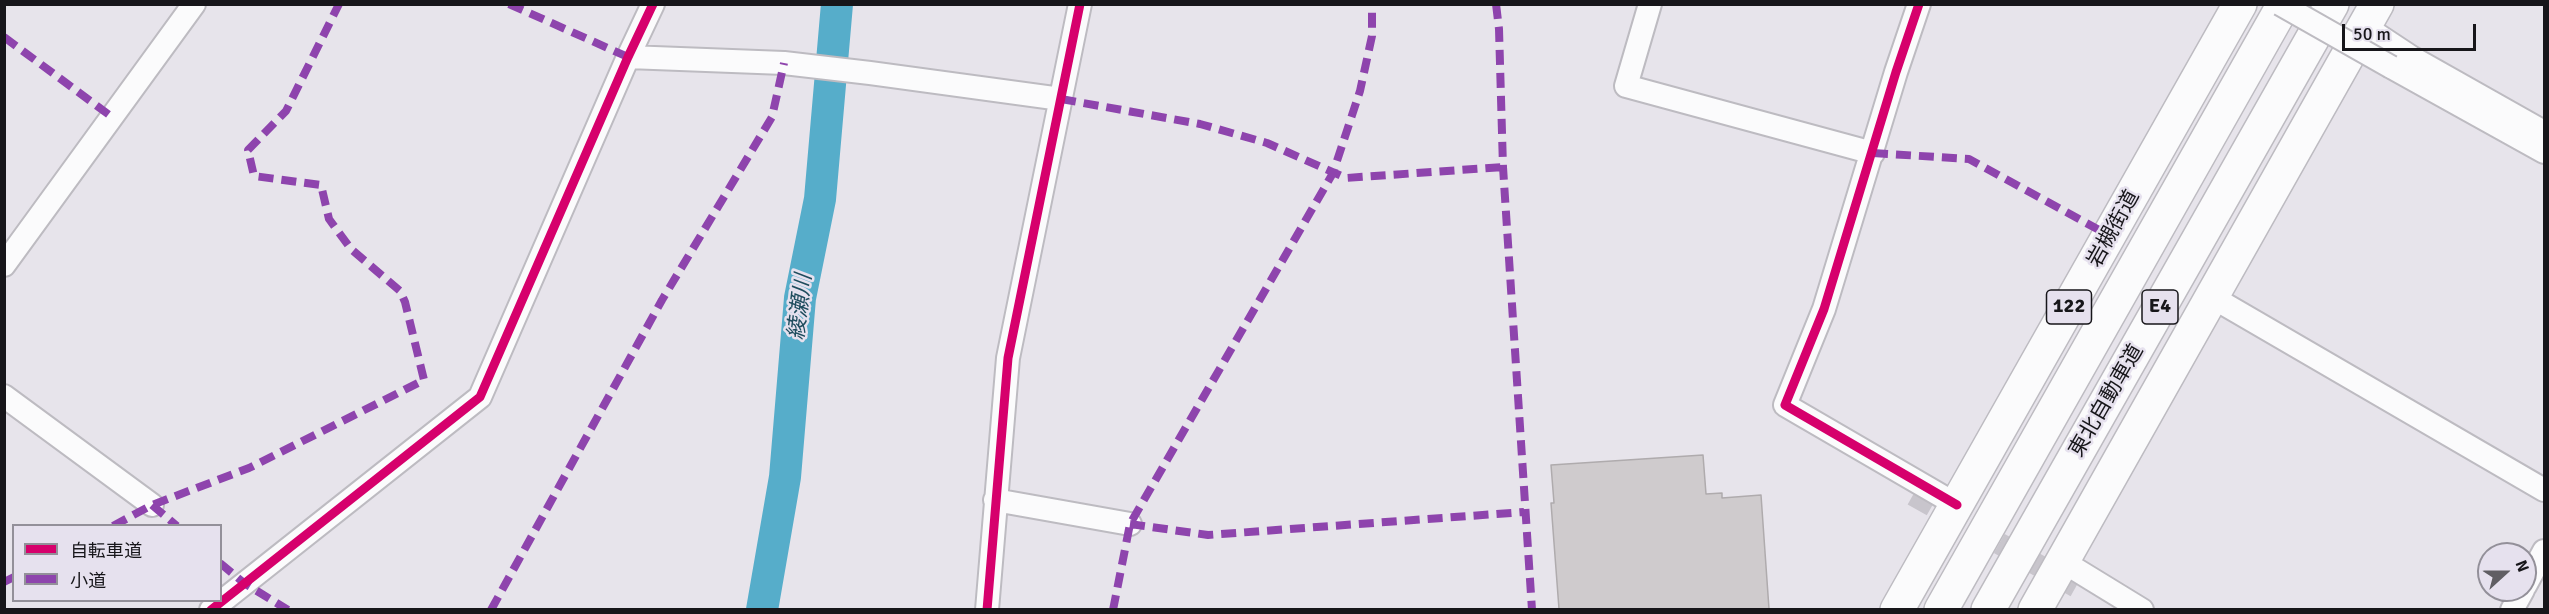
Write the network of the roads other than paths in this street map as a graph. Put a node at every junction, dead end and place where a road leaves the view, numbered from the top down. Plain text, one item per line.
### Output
1 (194, 4) edge
2 (653, 4) edge
3 (1080, 4) edge
4 (1650, 4) edge
5 (1919, 4) edge
6 (2240, 4) edge
7 (2280, 4) edge
8 (2284, 4) edge
9 (2332, 4) edge
10 (2370, 15) edge
11 (628, 57) junction
12 (1061, 99) junction
13 (2544, 132) edge
14 (2544, 152) edge
15 (1873, 153) junction
16 (4, 265) edge
17 (2212, 297) junction
18 (4, 396) edge
19 (1785, 405) junction
20 (2544, 490) edge
21 (1913, 495) tunnel mouth
22 (995, 500) junction
23 (152, 505) dead end
24 (1957, 505) junction
25 (1130, 524) dead end
26 (2062, 561) junction
27 (2082, 590) tunnel mouth
28 (222, 600) edge
29 (987, 609) edge
30 (1897, 609) edge
31 (1941, 609) edge
32 (1988, 609) edge
33 (2035, 609) edge
34 (2115, 609) edge
35 (2142, 609) edge

1 - 16 street
2 - 11 street
3 - 12 street
4 - 15 street
5 - 15 street
6 - 24 highway, 岩槻街道 / 122
7 - 14 street, bridge
8 - 31 highway, 東北自動車道 / E4
9 - 32 highway, 東北自動車道 / E4
10 - 13 street
10 - 17 highway
11 - 12 street
11 - 28 street
12 - 22 street
15 - 19 street
17 - 20 street
17 - 26 highway
18 - 23 street
19 - 21 street
19 - 24 street
22 - 25 street
22 - 29 street
24 - 30 highway, 岩槻街道 / 122
26 - 33 highway
26 - 35 street
27 - 34 street

